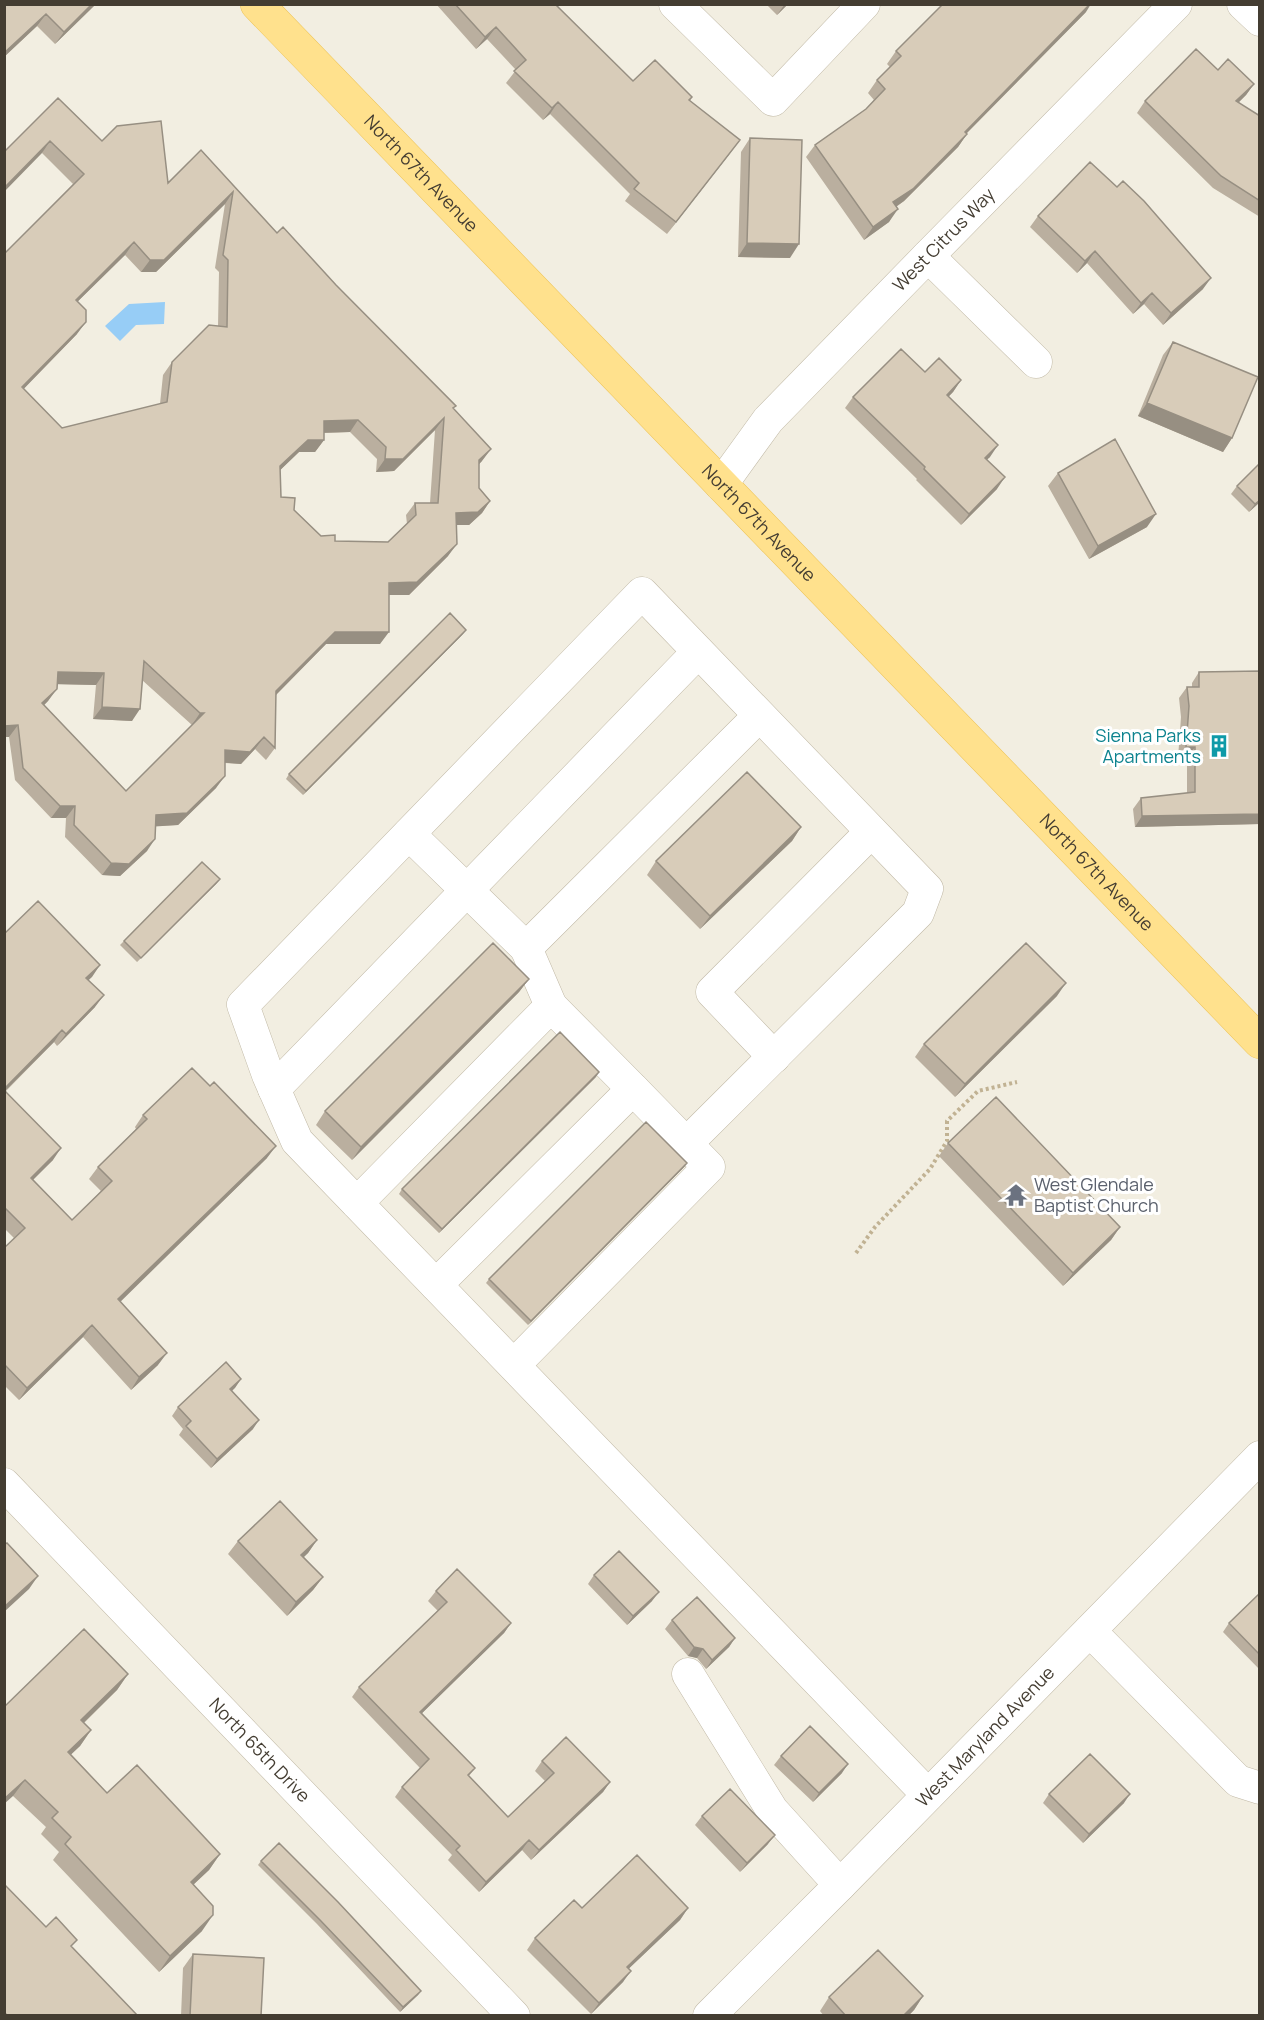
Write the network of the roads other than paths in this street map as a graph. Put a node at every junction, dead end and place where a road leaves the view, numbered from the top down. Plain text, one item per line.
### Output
1 (257, 4) edge
2 (675, 4) edge
3 (864, 4) edge
4 (1176, 4) edge
5 (1243, 4) edge
6 (1260, 20) edge
7 (928, 256) junction
8 (1036, 362) dead end
9 (721, 485) junction
10 (698, 652) junction
11 (759, 716) junction
12 (871, 832) junction
13 (409, 834) junction
14 (466, 890) junction
15 (526, 948) junction
16 (551, 1006) junction
17 (1260, 1042) edge
18 (774, 1057) junction
19 (274, 1089) junction
20 (633, 1089) junction
21 (686, 1144) junction
22 (357, 1203) junction
23 (436, 1285) junction
24 (514, 1365) junction
25 (1260, 1456) edge
26 (4, 1484) edge
27 (1090, 1631) junction
28 (688, 1674) dead end
29 (1260, 1788) edge
30 (928, 1795) junction
31 (840, 1885) junction
32 (514, 2016) edge
33 (709, 2016) edge

1 - 9 main road, North 67th Avenue
2 - 3 street
4 - 7 street, West Citrus Way
5 - 6 street
7 - 8 street
7 - 9 street, West Citrus Way
9 - 17 main road, North 67th Avenue
10 - 11 street
10 - 13 street
10 - 14 street
11 - 12 street
11 - 15 street
12 - 18 street
12 - 18 street
13 - 14 street
13 - 19 street
14 - 15 street
14 - 19 street
15 - 16 street
16 - 20 street
16 - 22 street
18 - 21 street
19 - 22 street
20 - 21 street
20 - 23 street
21 - 24 street
22 - 23 street
23 - 24 street
24 - 30 street
25 - 27 street, West Maryland Avenue
26 - 32 street, North 65th Drive
27 - 29 street
27 - 30 street, West Maryland Avenue
28 - 31 street
30 - 31 street, West Maryland Avenue
31 - 33 street, West Maryland Avenue

